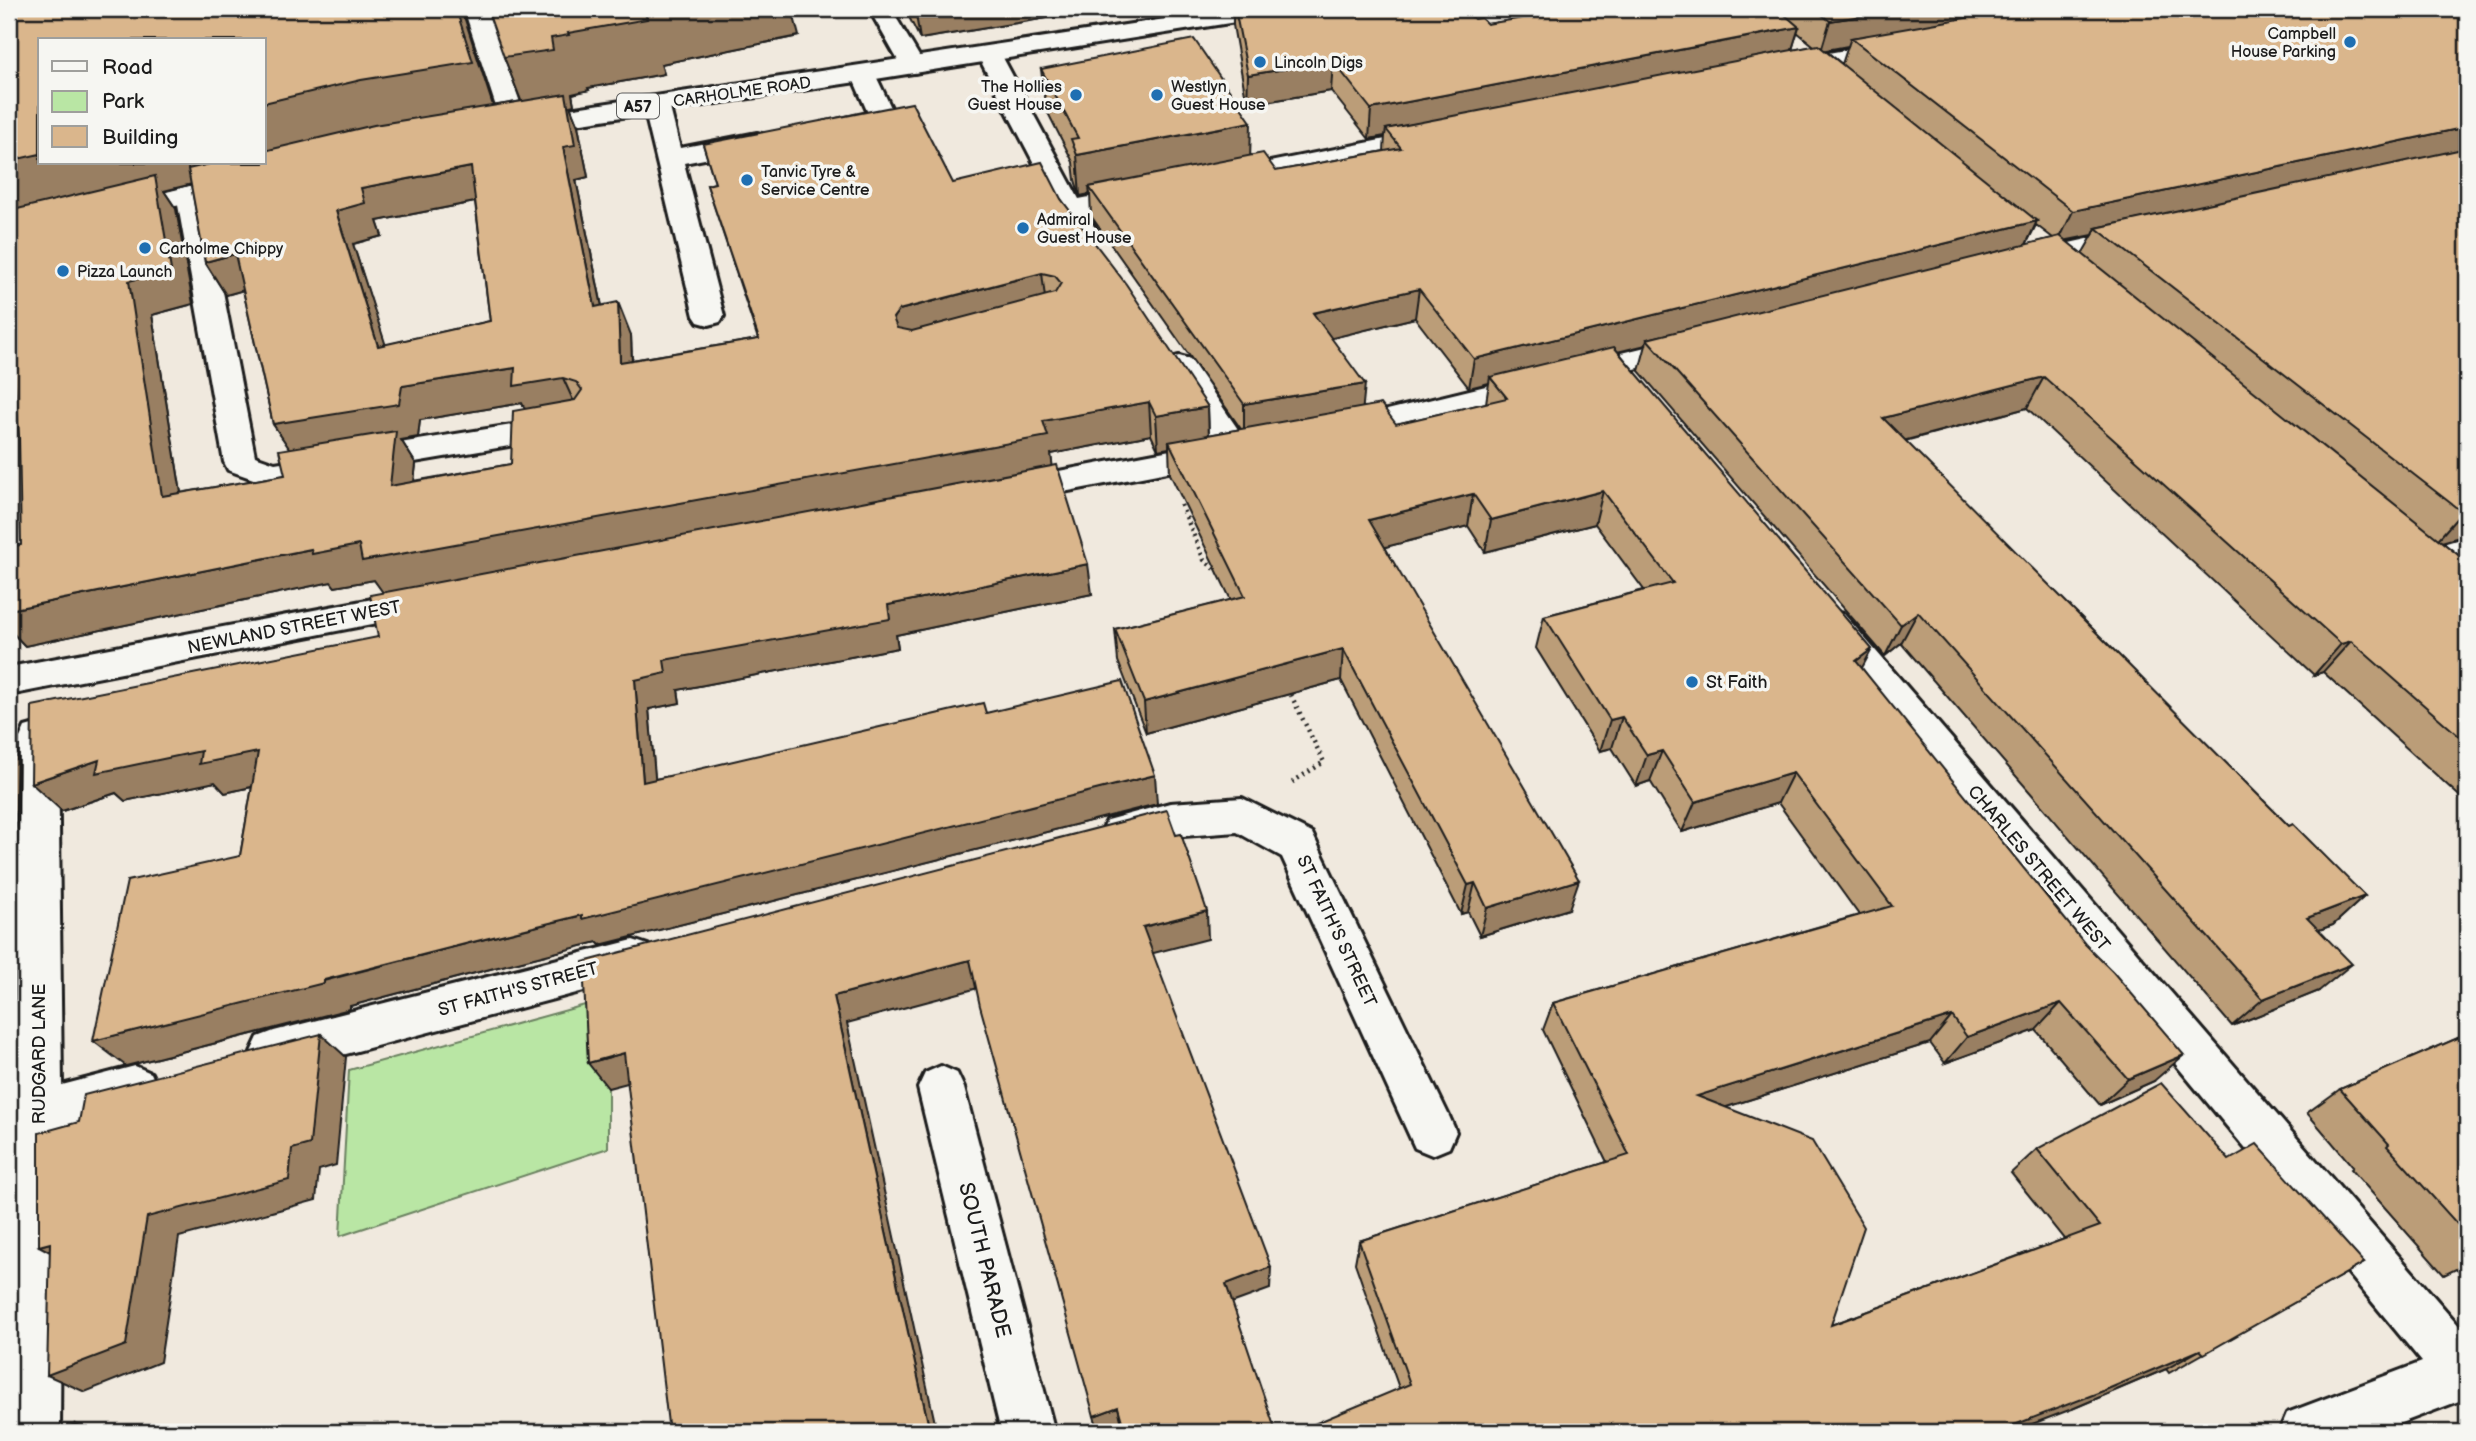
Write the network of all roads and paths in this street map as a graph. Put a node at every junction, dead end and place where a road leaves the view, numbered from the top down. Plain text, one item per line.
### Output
1 (475, 9) edge
2 (880, 9) edge
3 (1274, 9) edge
4 (1179, 16) edge
5 (1783, 36) edge
6 (1924, 43) edge
7 (989, 54) junction
8 (1815, 62) junction
9 (914, 66) junction
10 (1761, 73) edge
11 (863, 74) junction
12 (1847, 88) edge
13 (656, 104) junction
14 (515, 125) junction
15 (490, 129) edge
16 (816, 130) edge
17 (1463, 132) edge
18 (776, 138) edge
19 (670, 158) junction
20 (268, 175) edge
21 (1206, 182) edge
22 (1165, 190) edge
23 (190, 194) junction
24 (1071, 209) junction
25 (101, 216) edge
26 (2158, 231) edge
27 (2040, 246) junction
28 (1097, 252) edge
29 (1997, 268) edge
30 (2083, 281) edge
31 (709, 316) dead end
32 (1719, 338) edge
33 (1163, 343) edge
34 (1613, 364) junction
35 (1640, 396) edge
36 (578, 424) edge
37 (1310, 436) edge
38 (1163, 462) junction
39 (985, 496) edge
40 (2467, 549) edge
41 (1230, 581) edge
42 (2457, 586) edge
43 (450, 597) edge
44 (1810, 598) edge
45 (24, 679) edge
46 (1287, 688) edge
47 (1242, 816) junction
48 (1090, 841) edge
49 (672, 949) edge
50 (241, 1060) edge
51 (174, 1078) edge
52 (941, 1088) dead end
53 (39, 1113) junction
54 (1432, 1132) dead end
55 (2466, 1372) edge
56 (33, 1432) edge
57 (1028, 1432) edge
58 (2305, 1432) edge

1 - 14 street
2 - 9 street
3 - 4 street, CARHOLME ROAD / A57
4 - 7 street, CARHOLME ROAD / A57
5 - 8 street
6 - 8 street
7 - 9 street, CARHOLME ROAD / A57
7 - 24 street
8 - 10 street
8 - 12 street
9 - 11 street, CARHOLME ROAD / A57
11 - 13 street, CARHOLME ROAD / A57
11 - 16 street
13 - 14 street, CARHOLME ROAD / A57
13 - 19 street
14 - 15 street, CARHOLME ROAD / A57
17 - 21 street
18 - 19 street
19 - 31 street
20 - 23 street
22 - 24 street
23 - 25 street
23 - 36 street
24 - 28 street
26 - 27 street
27 - 29 street
27 - 30 street
32 - 34 street
33 - 38 street
34 - 35 street
34 - 37 street
38 - 39 street
38 - 41 path
40 - 42 street
43 - 45 street, NEWLAND STREET WEST
44 - 55 street, CHARLES STREET WEST
45 - 53 street, RUDGARD LANE
46 - 47 path
47 - 48 street
47 - 54 street, ST FAITH'S STREET
49 - 50 street, ST FAITH'S STREET
51 - 53 street
52 - 57 street, SOUTH PARADE
53 - 56 street, RUDGARD LANE
55 - 58 street

